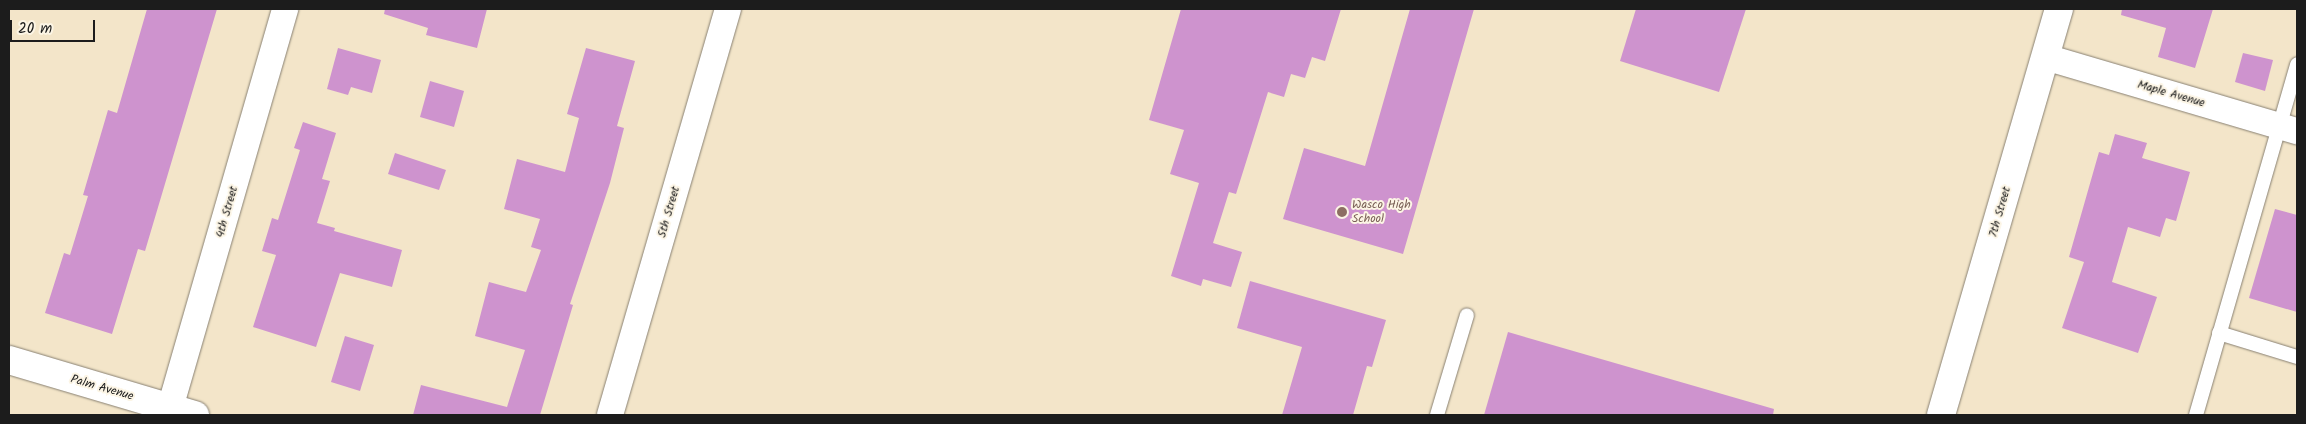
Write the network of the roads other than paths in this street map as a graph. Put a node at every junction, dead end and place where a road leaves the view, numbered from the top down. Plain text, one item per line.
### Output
1 (285, 9) edge
2 (728, 9) edge
3 (2059, 9) edge
4 (2045, 57) junction
5 (2297, 64) edge
6 (2288, 129) edge
7 (1466, 315) dead end
8 (2219, 333) junction
9 (2297, 357) edge
10 (9, 360) edge
11 (178, 413) edge
12 (610, 415) edge
13 (1437, 415) edge
14 (1941, 415) edge
15 (2196, 415) edge

1 - 11 street, 4th Street
2 - 12 street, 5th Street
3 - 4 street, 7th Street
4 - 6 street, Maple Avenue
4 - 14 street, 7th Street
5 - 6 lane
6 - 8 lane
7 - 13 lane
8 - 9 lane
8 - 15 lane
10 - 11 street, Palm Avenue

